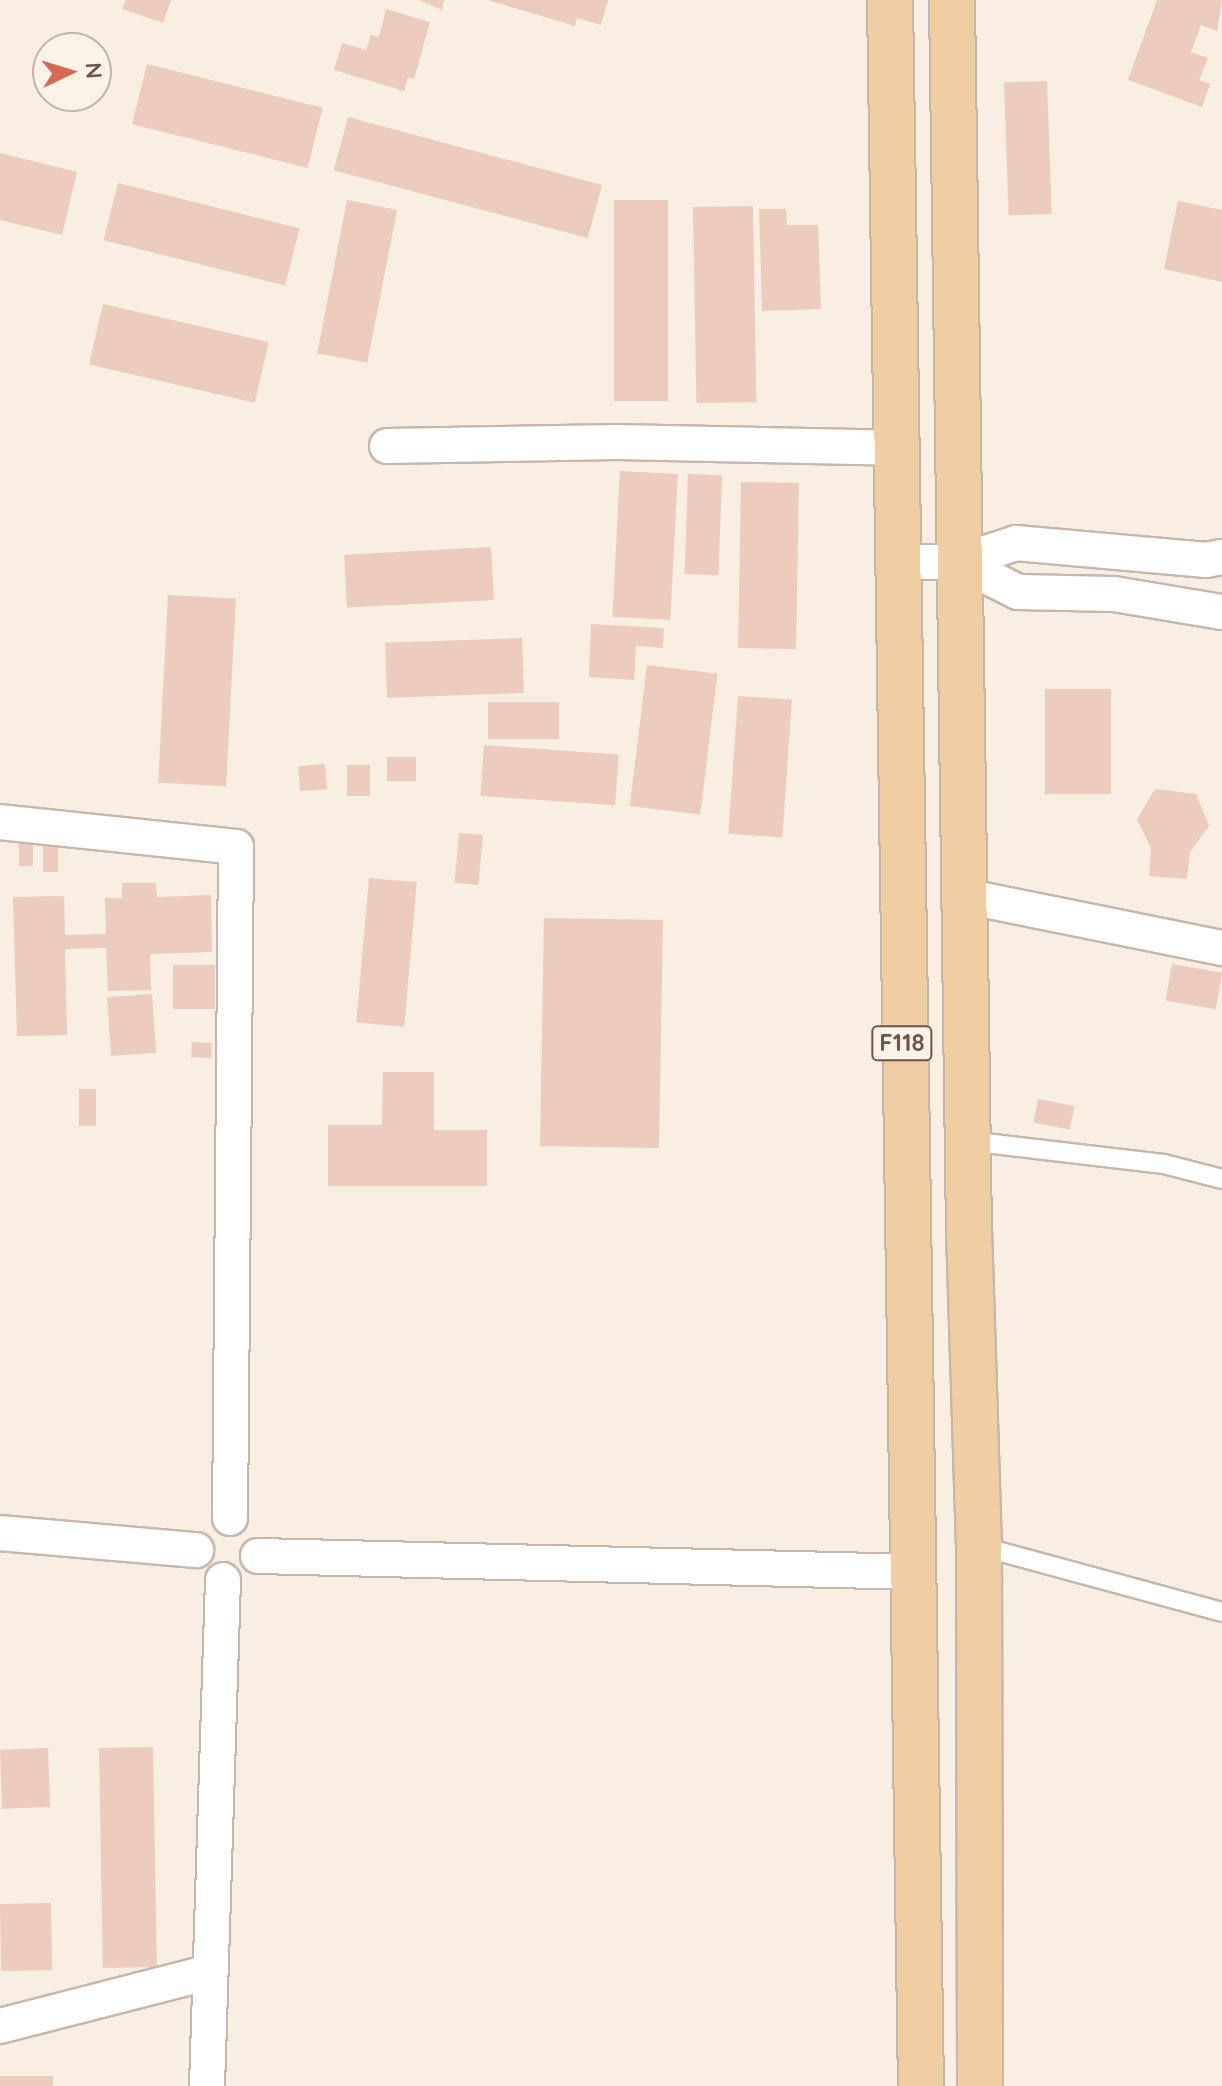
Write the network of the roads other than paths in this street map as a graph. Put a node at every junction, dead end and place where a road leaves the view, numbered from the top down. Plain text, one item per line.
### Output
1 (890, 0) edge
2 (952, 0) edge
3 (387, 446) dead end
4 (896, 448) junction
5 (1222, 557) edge
6 (897, 562) junction
7 (958, 562) junction
8 (1222, 612) edge
9 (0, 822) edge
10 (964, 896) junction
11 (1222, 948) edge
12 (968, 1141) junction
13 (1222, 1179) edge
14 (230, 1518) junction
15 (0, 1533) edge
16 (979, 1546) junction
17 (196, 1550) junction
18 (258, 1556) junction
19 (917, 1572) junction
20 (223, 1580) junction
21 (1222, 1612) edge
22 (210, 1972) junction
23 (0, 2026) edge
24 (207, 2086) edge
25 (921, 2086) edge
26 (980, 2086) edge

1 - 4 main road, F118
2 - 7 main road, F118
3 - 4 street
4 - 6 main road, F118
5 - 7 street
6 - 7 street
6 - 19 main road, F118
7 - 8 street
7 - 10 main road, F118
9 - 14 street
10 - 11 street
10 - 12 main road, F118
12 - 13 lane
12 - 16 main road, F118
14 - 17 street
14 - 18 street
15 - 17 street
16 - 21 lane
16 - 26 main road, F118
17 - 20 street
18 - 19 street
18 - 20 street
19 - 25 main road, F118
20 - 22 street
22 - 23 street
22 - 24 street

